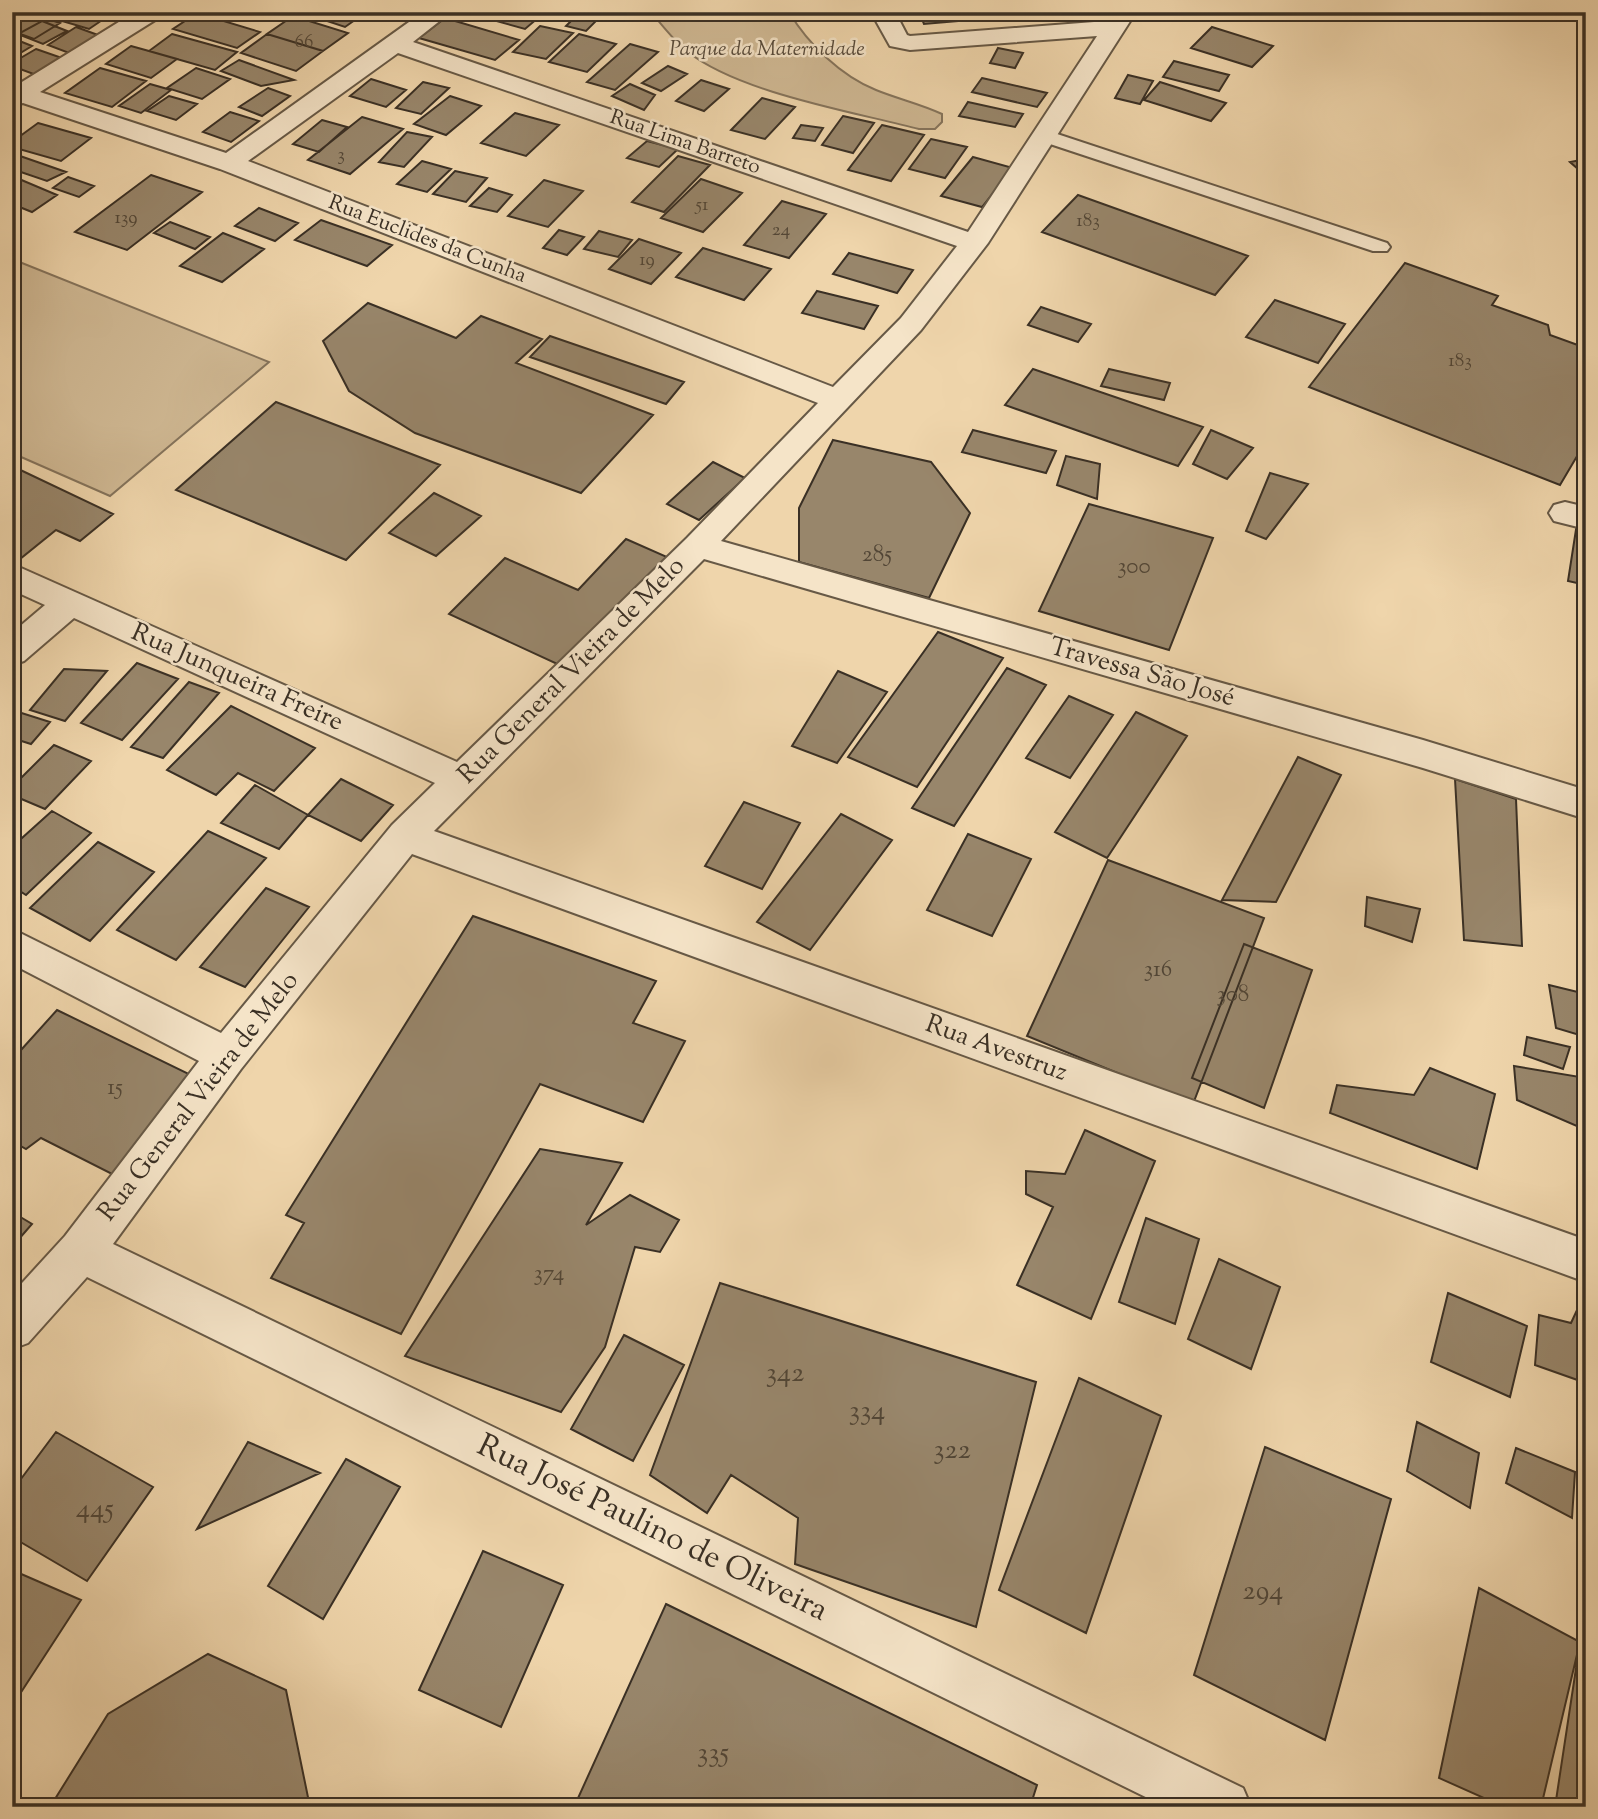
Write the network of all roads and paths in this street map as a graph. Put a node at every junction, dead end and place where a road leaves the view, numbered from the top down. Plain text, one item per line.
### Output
1 (152, 12) edge
2 (439, 12) edge
3 (883, 12) edge
4 (1120, 19) edge
5 (396, 44) junction
6 (15, 95) edge
7 (1045, 136) junction
8 (229, 163) junction
9 (974, 243) junction
10 (1380, 247) dead end
11 (838, 400) junction
12 (698, 546) junction
13 (12, 576) edge
14 (70, 602) junction
15 (12, 652) edge
16 (463, 780) junction
17 (1586, 805) edge
18 (405, 836) junction
19 (12, 945) edge
20 (227, 1056) junction
21 (81, 1251) junction
22 (1586, 1261) edge
23 (12, 1327) edge
24 (1224, 1807) edge

1 - 6 street
2 - 5 street
3 - 4 street
4 - 7 street, Rua General Vieira de Melo
5 - 8 street
5 - 9 street, Rua Lima Barreto
6 - 8 street, Rua Euclides da Cunha
7 - 9 street, Rua General Vieira de Melo
7 - 10 lane
8 - 11 street, Rua Euclides da Cunha
9 - 11 street, Rua General Vieira de Melo
11 - 12 street, Rua General Vieira de Melo
12 - 16 street, Rua General Vieira de Melo
12 - 17 street, Travessa São José
13 - 14 street, Rua Junqueira Freire
14 - 15 street
14 - 16 street, Rua Junqueira Freire
16 - 18 street, Rua General Vieira de Melo
18 - 20 street, Rua General Vieira de Melo
18 - 22 street, Rua Avestruz
19 - 20 street
20 - 21 street, Rua General Vieira de Melo
21 - 23 street, Rua General Vieira de Melo
21 - 24 street, Rua José Paulino de Oliveira

